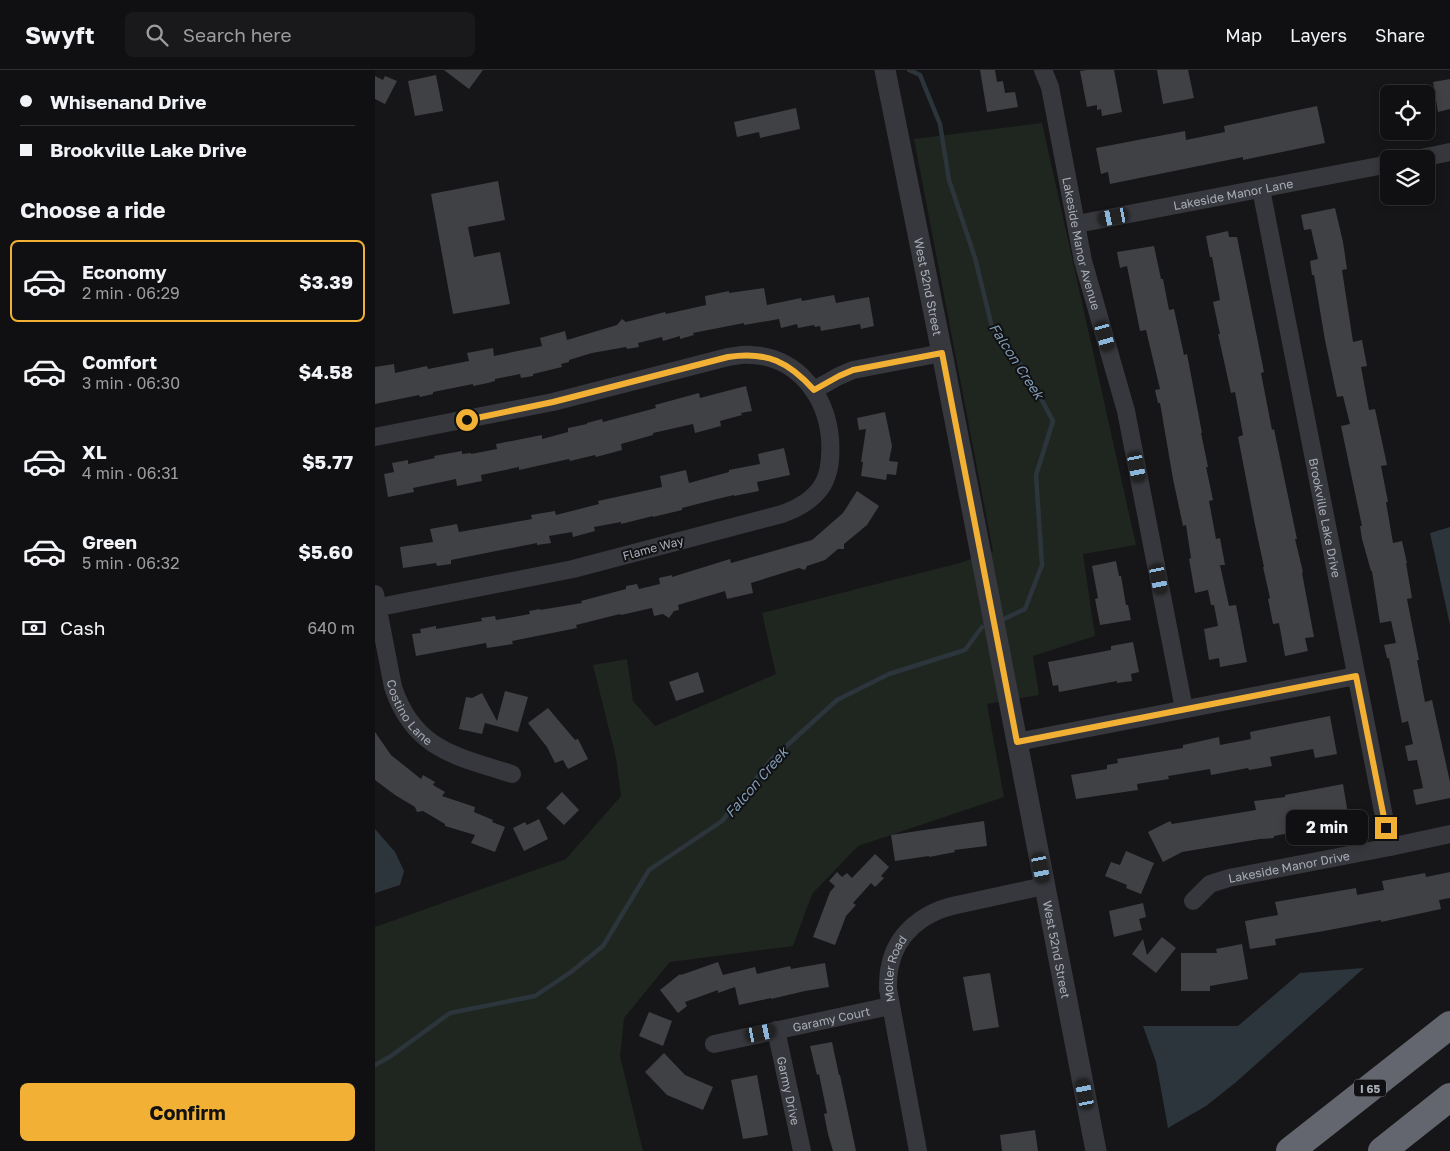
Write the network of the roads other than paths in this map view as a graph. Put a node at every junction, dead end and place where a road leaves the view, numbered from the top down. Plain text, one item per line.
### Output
1 (885, 70) edge
2 (1043, 70) edge
3 (1450, 152) edge
4 (1435, 155) edge
5 (1380, 166) edge
6 (1261, 189) junction
7 (1077, 224) junction
8 (942, 353) junction
9 (814, 390) junction
10 (375, 438) edge
11 (376, 603) edge
12 (1356, 676) junction
13 (1184, 709) junction
14 (1017, 742) junction
15 (512, 774) dead end
16 (1450, 834) edge
17 (1390, 847) junction
18 (1044, 886) junction
19 (1193, 902) dead end
20 (890, 1006) junction
21 (1450, 1025) edge
22 (776, 1030) junction
23 (714, 1044) dead end
24 (1450, 1097) edge
25 (803, 1151) edge
26 (918, 1151) edge
27 (1096, 1151) edge
28 (1289, 1151) edge
29 (1382, 1151) edge

1 - 8 street, West 52nd Street
2 - 7 street, Lakeside Manor Avenue
3 - 4 street
5 - 6 street, Lakeside Manor Lane
6 - 7 street, Lakeside Manor Lane
6 - 12 street, Brookville Lake Drive
7 - 13 street, Lakeside Manor Avenue
8 - 9 street
8 - 14 street, West 52nd Street
9 - 10 street, Flame Way
9 - 11 street, Flame Way
11 - 15 street, Costino Lane
12 - 13 street
12 - 17 street, Brookville Lake Drive
13 - 14 street
14 - 18 street, West 52nd Street
16 - 17 street, Lakeside Manor Drive
17 - 19 street, Lakeside Manor Drive
18 - 20 street, Moller Road
18 - 27 street, West 52nd Street
20 - 22 street, Garamy Court
20 - 26 street, Moller Road
21 - 28 highway, I 65
22 - 23 street, Garamy Court
22 - 25 street, Garmy Drive
24 - 29 highway

